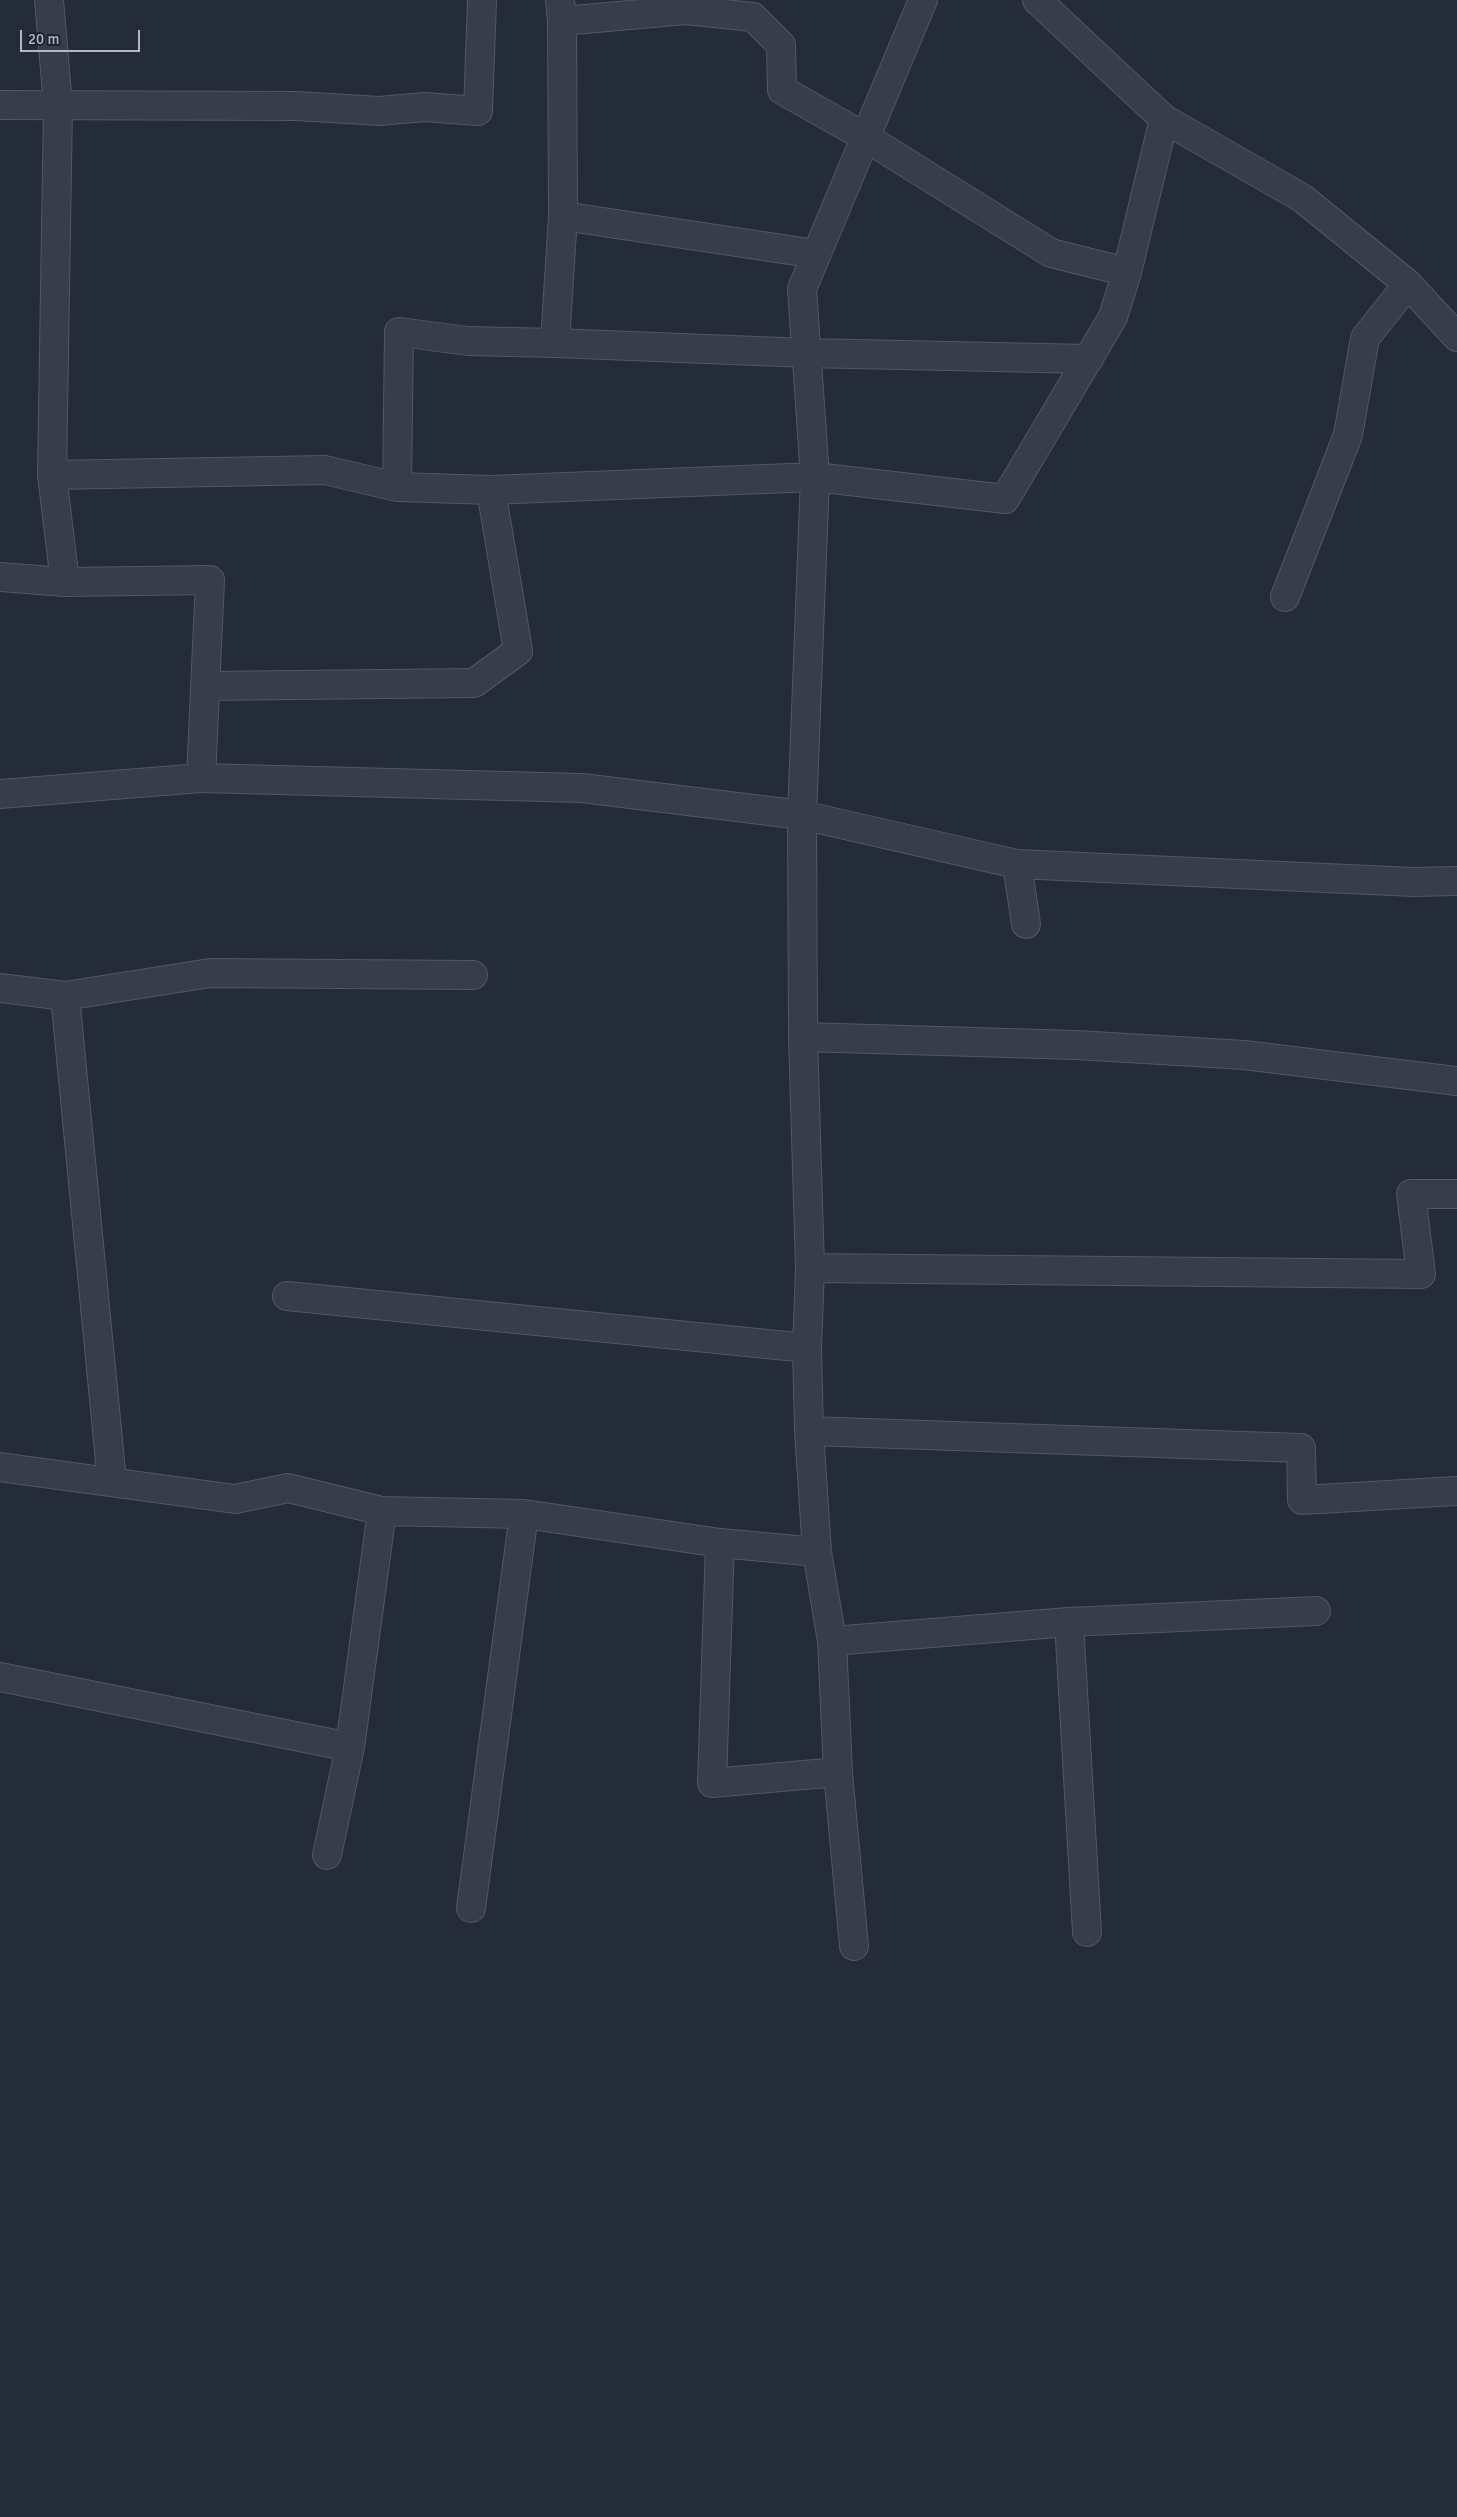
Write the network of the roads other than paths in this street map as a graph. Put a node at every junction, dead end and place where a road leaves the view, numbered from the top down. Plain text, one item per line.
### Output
1 (49, 0) edge
2 (482, 0) edge
3 (923, 0) edge
4 (1037, 0) edge
5 (561, 10) edge
6 (0, 105) edge
7 (58, 105) junction
8 (1164, 119) junction
9 (865, 137) junction
10 (563, 216) junction
11 (816, 254) junction
12 (1127, 272) junction
13 (1408, 284) junction
14 (1457, 337) edge
15 (555, 343) junction
16 (807, 353) junction
17 (1089, 358) junction
18 (52, 475) junction
19 (814, 477) junction
20 (396, 487) junction
21 (491, 490) junction
22 (0, 578) edge
23 (65, 582) junction
24 (1285, 597) dead end
25 (206, 686) junction
26 (201, 778) junction
27 (0, 794) edge
28 (802, 815) junction
29 (1017, 864) junction
30 (1457, 882) edge
31 (1026, 924) dead end
32 (473, 975) dead end
33 (0, 988) edge
34 (65, 996) junction
35 (803, 1037) junction
36 (1457, 1081) edge
37 (1457, 1194) edge
38 (810, 1268) junction
39 (287, 1296) dead end
40 (808, 1348) junction
41 (809, 1431) junction
42 (0, 1467) edge
43 (112, 1482) junction
44 (1457, 1491) edge
45 (382, 1510) junction
46 (524, 1514) junction
47 (720, 1543) junction
48 (817, 1552) junction
49 (1316, 1611) dead end
50 (1069, 1622) junction
51 (832, 1641) junction
52 (0, 1677) edge
53 (350, 1747) junction
54 (838, 1772) junction
55 (328, 1855) dead end
56 (471, 1908) dead end
57 (1087, 1932) dead end
58 (854, 1946) dead end

1 - 7 street
2 - 7 street
3 - 9 street
4 - 8 street
5 - 9 street
5 - 10 street
6 - 7 street
7 - 18 street
8 - 12 street
8 - 13 street
9 - 11 street
9 - 12 street
10 - 11 street
10 - 15 street
11 - 16 street
12 - 17 street
13 - 14 street
13 - 24 street
15 - 16 street
15 - 20 street
16 - 17 street
16 - 19 street
17 - 19 street
18 - 20 street
18 - 23 street
19 - 21 street
19 - 28 street
20 - 21 street
21 - 25 street
22 - 23 street
23 - 25 street
25 - 26 street
26 - 27 street
26 - 28 street
28 - 29 street
28 - 35 street
29 - 30 street
29 - 31 street
32 - 34 street
33 - 34 street
34 - 43 street
35 - 36 street
35 - 38 street
37 - 38 street
38 - 40 street
39 - 40 street
40 - 41 street
41 - 44 street
41 - 48 street
42 - 43 street
43 - 45 street
45 - 46 street
45 - 53 street
46 - 47 street
46 - 56 street
47 - 48 street
47 - 54 street
48 - 51 street
49 - 50 street
50 - 51 street
50 - 57 street
51 - 54 street
52 - 53 street
53 - 55 street
54 - 58 street

